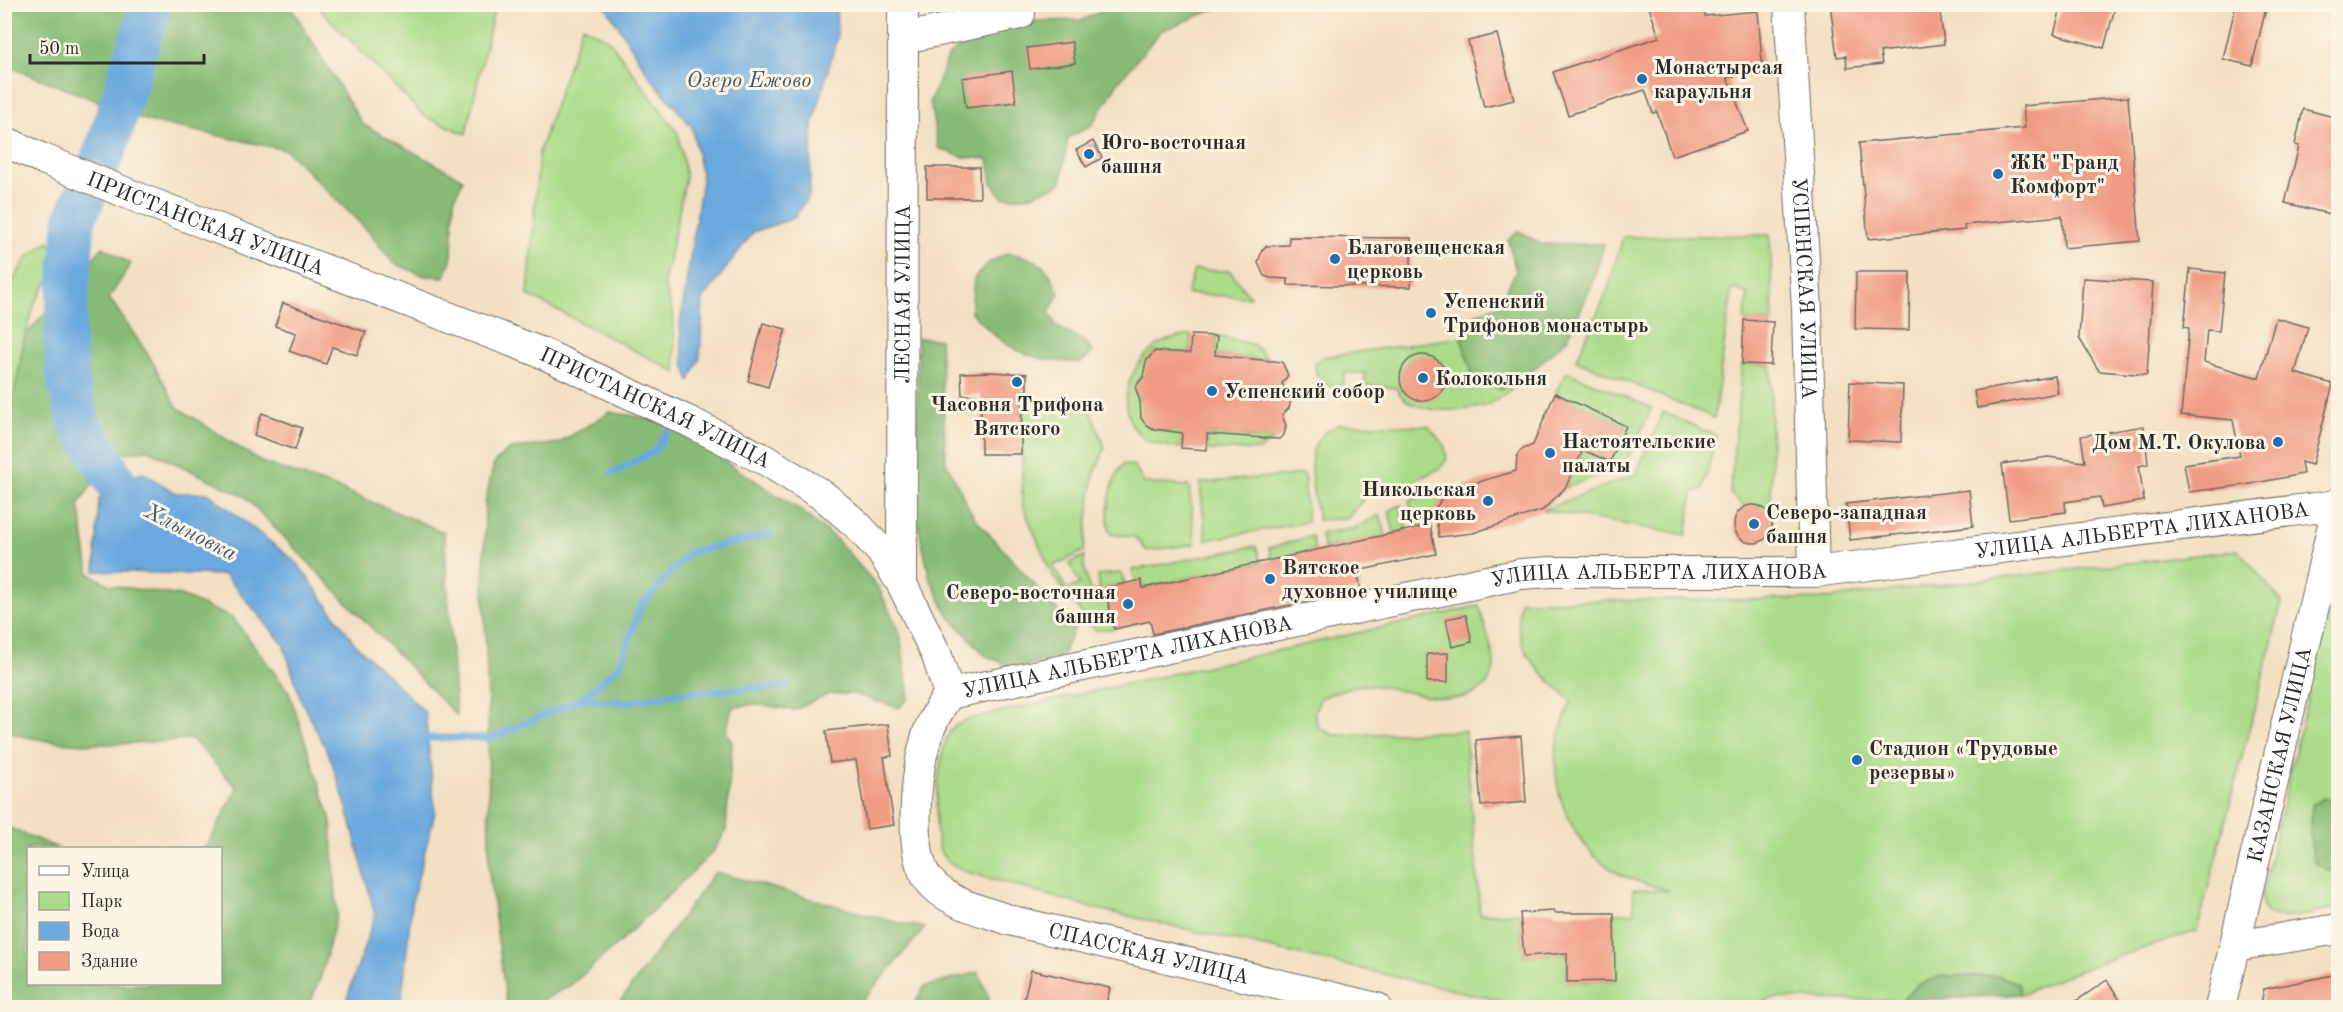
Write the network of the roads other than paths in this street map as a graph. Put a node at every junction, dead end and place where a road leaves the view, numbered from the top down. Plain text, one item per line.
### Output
1 (903, 4) edge
2 (1789, 4) edge
3 (1020, 14) dead end
4 (904, 38) junction
5 (4, 141) edge
6 (2338, 504) edge
7 (1814, 572) junction
8 (902, 584) junction
9 (949, 694) junction
10 (2338, 929) edge
11 (2235, 946) junction
12 (1377, 1008) edge
13 (2220, 1008) edge

1 - 4 street, ЛЕСНАЯ УЛИЦА
2 - 7 street, УСПЕНСКАЯ УЛИЦА
3 - 4 street
4 - 8 street, ЛЕСНАЯ УЛИЦА
5 - 8 street, ПРИСТАНСКАЯ УЛИЦА
6 - 7 street, УЛИЦА АЛЬБЕРТА ЛИХАНОВА
6 - 11 street, КАЗАНСКАЯ УЛИЦА
7 - 9 street, УЛИЦА АЛЬБЕРТА ЛИХАНОВА
8 - 9 street, ПРИСТАНСКАЯ УЛИЦА
9 - 12 street, СПАССКАЯ УЛИЦА
10 - 11 street
11 - 13 street, КАЗАНСКАЯ УЛИЦА

